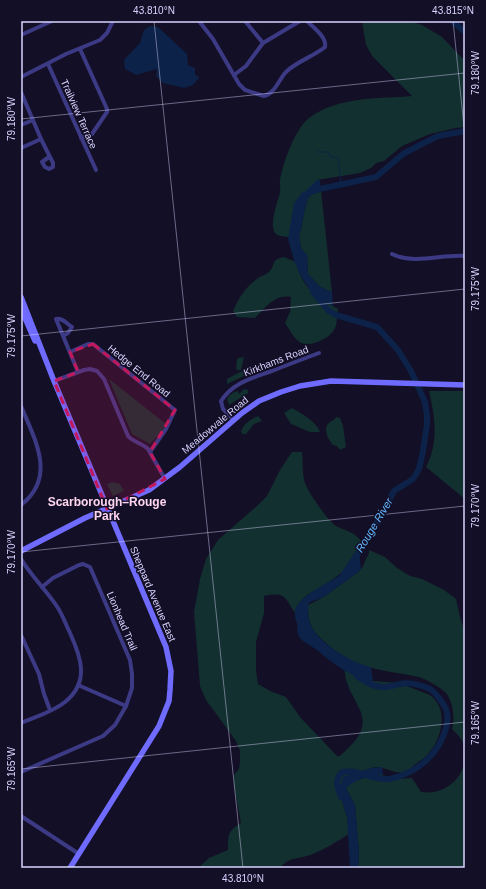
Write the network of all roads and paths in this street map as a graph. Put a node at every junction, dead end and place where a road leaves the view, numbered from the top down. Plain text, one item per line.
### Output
1 (52, 21) edge
2 (112, 21) edge
3 (199, 21) edge
4 (246, 21) edge
5 (300, 21) edge
6 (307, 21) edge
7 (21, 35) edge
8 (263, 43) junction
9 (80, 49) junction
10 (48, 64) junction
11 (234, 75) junction
12 (21, 77) edge
13 (21, 92) edge
14 (22, 100) edge
15 (33, 120) junction
16 (21, 125) edge
17 (81, 138) junction
18 (41, 139) junction
19 (21, 148) edge
20 (49, 157) dead end
21 (96, 170) dead end
22 (392, 254) dead end
23 (465, 256) edge
24 (21, 296) edge
25 (23, 312) edge
26 (63, 336) dead end
27 (70, 352) junction
28 (319, 353) dead end
29 (78, 372) junction
30 (54, 381) junction
31 (465, 385) edge
32 (21, 406) edge
33 (233, 420) junction
34 (150, 452) junction
35 (165, 479) junction
36 (21, 505) edge
37 (107, 509) junction
38 (21, 551) edge
39 (21, 559) edge
40 (42, 587) junction
41 (21, 634) edge
42 (78, 685) junction
43 (126, 706) junction
44 (50, 710) junction
45 (21, 723) edge
46 (21, 772) edge
47 (21, 816) edge
48 (79, 854) junction
49 (70, 868) edge

1 - 7 street
2 - 9 street
3 - 11 street
4 - 8 street
5 - 8 street
6 - 11 street
8 - 11 street
9 - 10 street
9 - 17 street
10 - 12 street
10 - 17 street, Trailview Terrace
13 - 14 street
14 - 15 street
15 - 16 street
15 - 18 street
17 - 21 street, Trailview Terrace
18 - 19 street
18 - 20 street
22 - 23 street
24 - 25 main road, Sheppard Avenue East
25 - 30 main road, Sheppard Avenue East
26 - 27 street
27 - 29 street
27 - 34 street, Hedge End Road
28 - 33 street, Kirkhams Road
29 - 30 street
29 - 34 street
30 - 37 main road, Sheppard Avenue East
31 - 33 main road, Meadowvale Road
32 - 36 street
33 - 35 main road, Meadowvale Road
34 - 35 street
35 - 37 main road, Meadowvale Road
37 - 38 main road, Meadowvale Road
37 - 48 main road, Sheppard Avenue East
39 - 40 street
40 - 42 street
40 - 43 street, Lionhead Trail
41 - 44 street
42 - 43 street
42 - 44 street
43 - 46 street, Lionhead Trail
44 - 45 street
47 - 48 street
48 - 49 main road, Sheppard Avenue East

